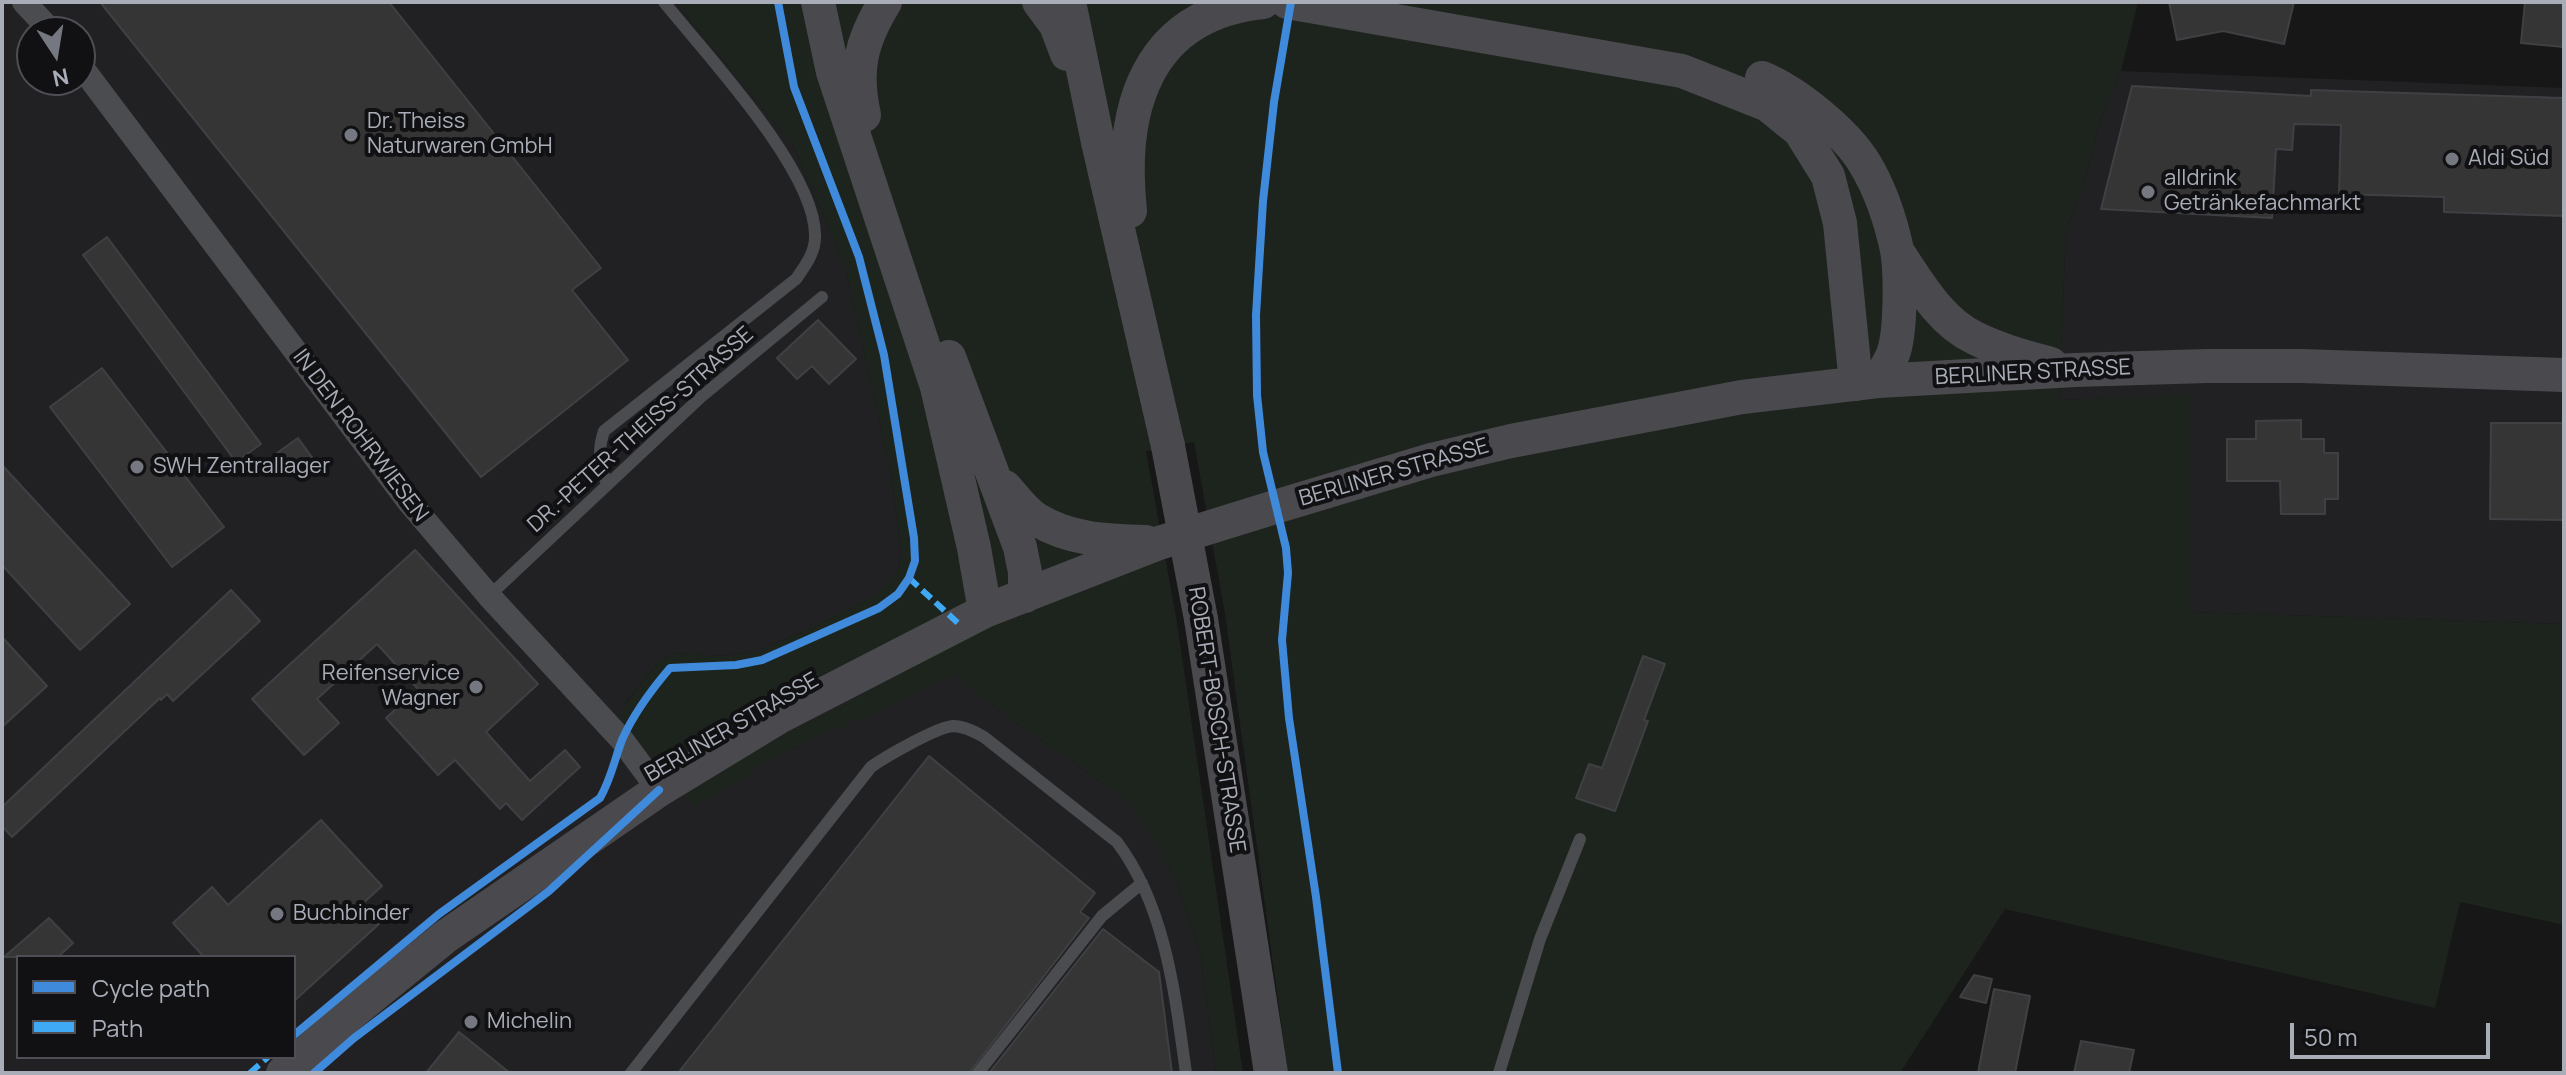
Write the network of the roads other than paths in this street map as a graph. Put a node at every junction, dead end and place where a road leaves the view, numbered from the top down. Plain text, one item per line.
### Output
1 (664, 2) edge
2 (818, 2) edge
3 (885, 2) edge
4 (1039, 2) edge
5 (1069, 2) edge
6 (1092, 2) edge
7 (1263, 2) edge
8 (1386, 2) edge
9 (1300, 4) edge
10 (96, 86) edge
11 (1098, 142) junction
12 (1897, 251) junction
13 (1136, 263) junction
14 (822, 297) dead end
15 (1152, 370) junction
16 (2075, 370) junction
17 (2564, 375) edge
18 (1867, 383) junction
19 (996, 478) junction
20 (607, 485) junction
21 (1159, 543) junction
22 (489, 596) junction
23 (1025, 596) junction
24 (985, 611) junction
25 (659, 790) junction
26 (1580, 839) dead end
27 (1142, 883) junction
28 (283, 1073) edge
29 (631, 1073) edge
30 (978, 1073) edge
31 (1186, 1073) edge
32 (1271, 1073) edge
33 (1499, 1073) edge

1 - 20 lane
2 - 24 main road
3 - 19 main road
4 - 11 main road
5 - 11 main road, ROBERT-BOSCH-STRASSE
6 - 13 main road, ROBERT-BOSCH-STRASSE
7 - 13 main road
8 - 12 main road
9 - 18 main road
10 - 22 street, IN DEN ROHRWIESEN
11 - 15 main road, ROBERT-BOSCH-STRASSE
12 - 16 main road
12 - 18 main road
13 - 15 main road, ROBERT-BOSCH-STRASSE
14 - 20 lane, DR.-PETER-THEISS-STRASSE
15 - 32 main road, ROBERT-BOSCH-STRASSE, bridge
16 - 17 main road, BERLINER STRASSE
16 - 18 main road, BERLINER STRASSE
18 - 21 main road, BERLINER STRASSE
19 - 21 main road
19 - 23 main road
20 - 22 lane, DR.-PETER-THEISS-STRASSE
21 - 23 main road, BERLINER STRASSE
22 - 25 street, IN DEN ROHRWIESEN
23 - 24 main road, BERLINER STRASSE
24 - 25 main road, BERLINER STRASSE
25 - 28 main road, BERLINER STRASSE
26 - 33 lane
27 - 29 lane
27 - 30 lane
27 - 31 lane

